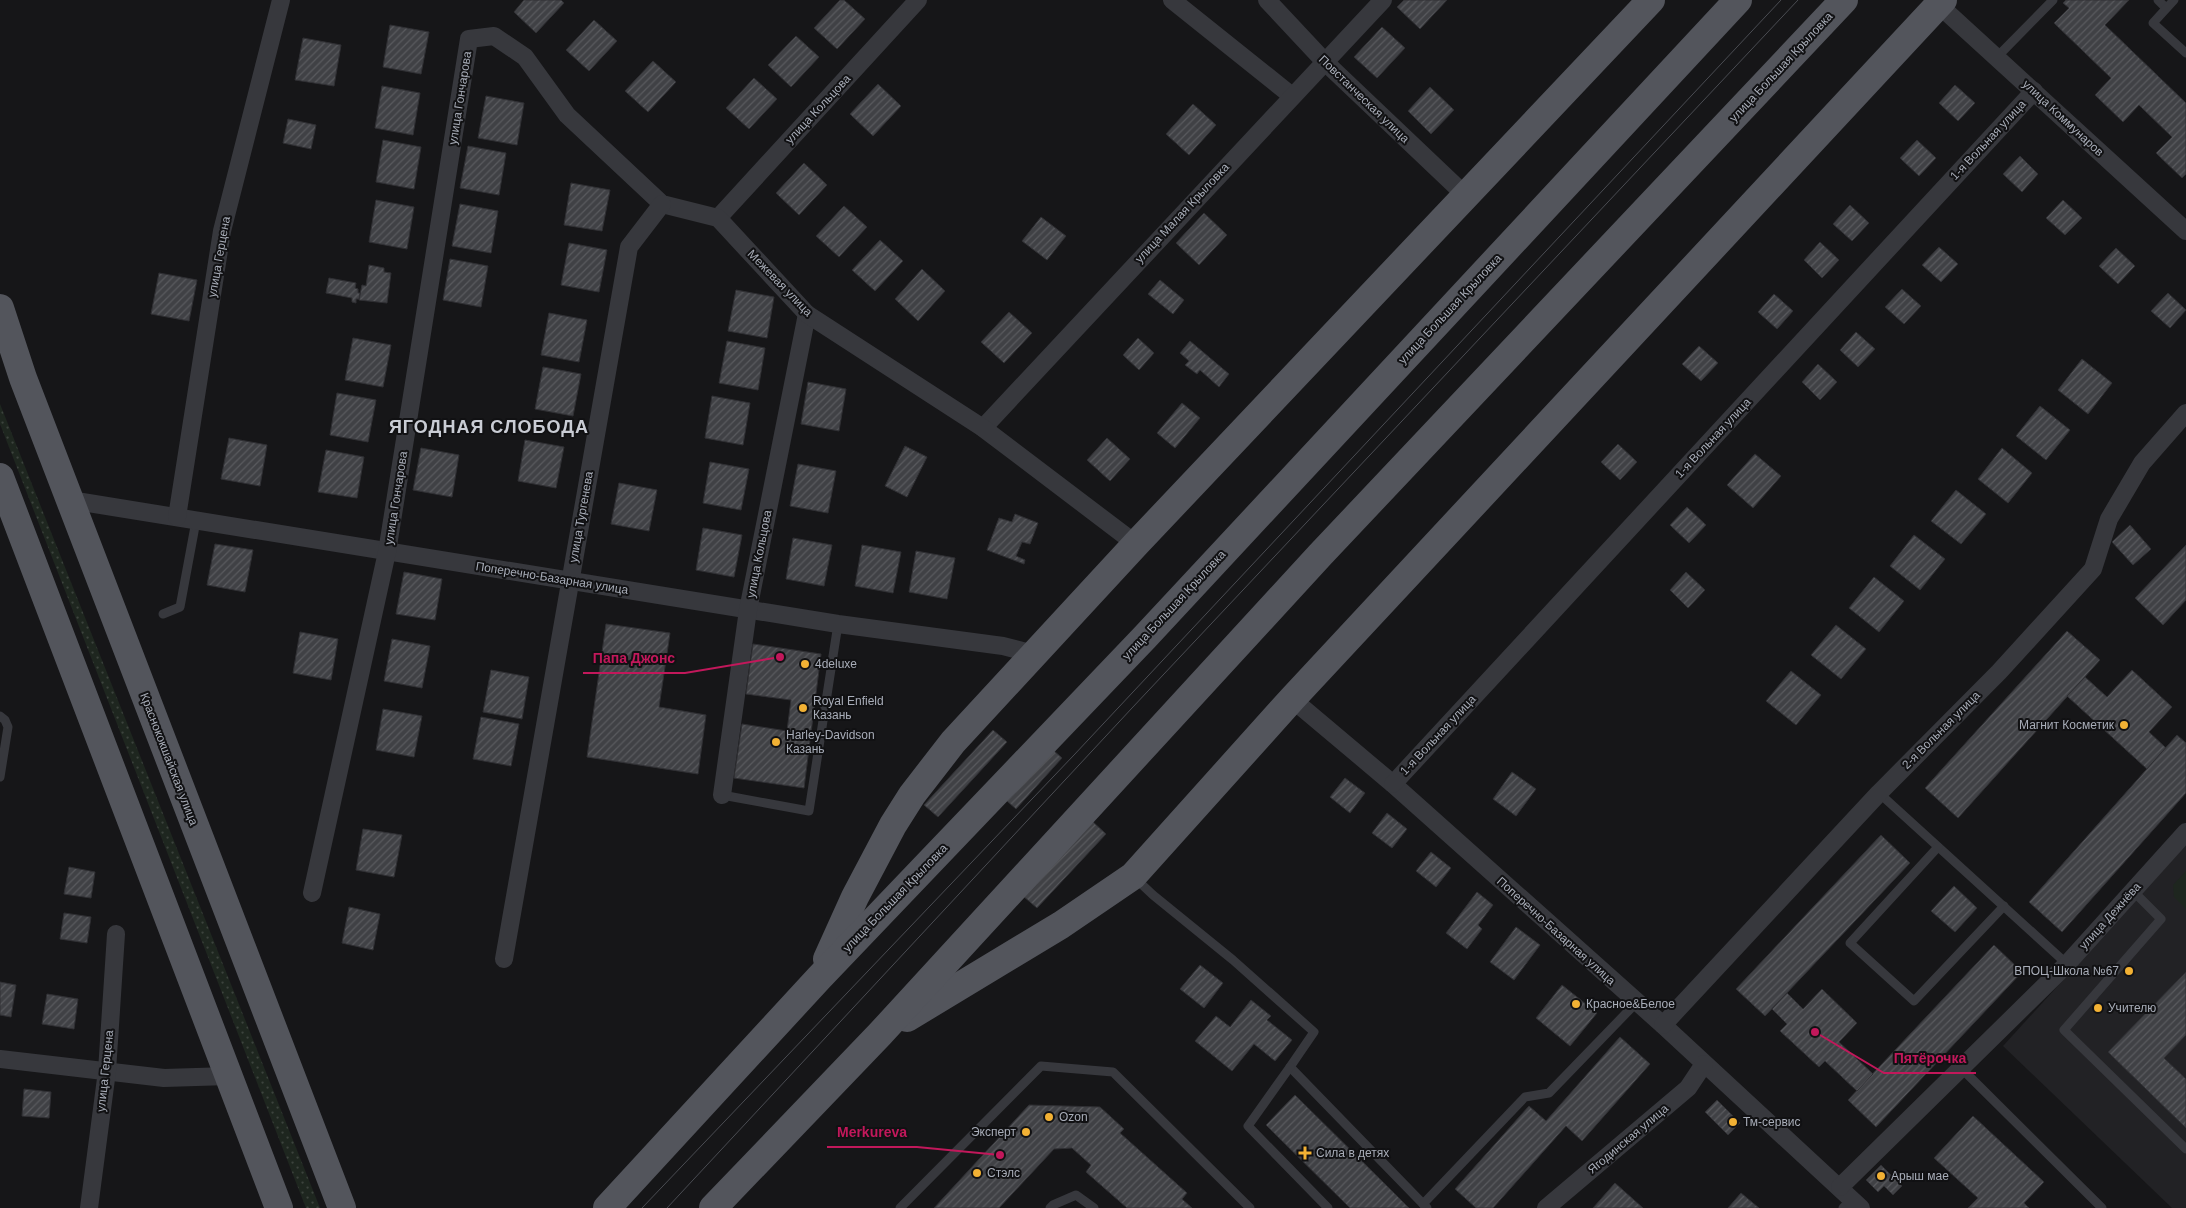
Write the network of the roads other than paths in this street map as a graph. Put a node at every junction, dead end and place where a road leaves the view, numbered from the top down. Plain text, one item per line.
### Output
1 (282, 0) edge
2 (918, 0) edge
3 (1172, 0) edge
4 (1267, 0) edge
5 (1383, 0) edge
6 (1651, 0) edge
7 (1738, 0) edge
8 (1844, 0) edge
9 (2053, 0) edge
10 (2158, 0) edge
11 (2174, 0) edge
12 (1941, 2) edge
13 (2166, 8) junction
14 (2186, 53) edge
15 (1997, 57) junction
16 (1325, 62) junction
17 (2034, 91) junction
18 (1292, 96) junction
19 (1465, 195) junction
20 (662, 204) junction
21 (718, 218) junction
22 (2186, 231) edge
23 (0, 308) edge
24 (807, 314) junction
25 (2186, 412) edge
26 (983, 428) junction
27 (3, 488) edge
28 (70, 500) junction
29 (177, 518) junction
30 (196, 520) junction
31 (1136, 544) junction
32 (387, 552) junction
33 (569, 581) junction
34 (748, 610) junction
35 (163, 614) dead end
36 (838, 624) junction
37 (1034, 654) junction
38 (1292, 699) junction
39 (0, 716) edge
40 (0, 777) edge
41 (1393, 784) junction
42 (1880, 793) junction
43 (722, 795) joint
44 (2186, 832) edge
45 (1938, 847) junction
46 (1133, 876) junction
47 (2133, 891) junction
48 (312, 893) dead end
49 (2004, 906) junction
50 (116, 934) dead end
51 (504, 960) dead end
52 (2067, 964) junction
53 (819, 978) junction
54 (1636, 1002) junction
55 (1663, 1025) junction
56 (880, 1034) junction
57 (0, 1059) edge
58 (1704, 1064) junction
59 (1290, 1067) junction
60 (1961, 1068) junction
61 (107, 1071) junction
62 (229, 1076) junction
63 (2186, 1149) edge
64 (1849, 1200) edge
65 (1425, 1206) edge
66 (90, 1208) edge
67 (279, 1208) edge
68 (342, 1208) edge
69 (607, 1208) edge
70 (713, 1208) edge
71 (900, 1208) edge
72 (1050, 1208) edge
73 (1094, 1208) edge
74 (1250, 1208) edge
75 (1328, 1208) edge
76 (1546, 1208) edge
77 (2102, 1208) edge

1 - 29 street, улица Герцена
2 - 21 street, улица Кольцова
3 - 18 street
4 - 16 street, Повстанческая улица
5 - 16 street, улица Малая Крыловка
6 - 19 main road
7 - 53 main road, улица Большая Крыловка
8 - 56 main road, улица Большая Крыловка
9 - 15 lane
10 - 13 lane
11 - 13 lane
12 - 15 street, улица Коммунаров
12 - 38 main road
13 - 14 lane
15 - 17 street, улица Коммунаров
16 - 18 street, улица Малая Крыловка
16 - 19 street, Повстанческая улица
17 - 22 street, улица Коммунаров
17 - 41 street, 1-я Вольная улица
18 - 26 street, улица Малая Крыловка
19 - 31 main road
20 - 21 street
20 - 32 street, улица Гончарова
20 - 33 street, улица Тургенева
21 - 24 street, Межевая улица
23 - 28 main road, Краснококшайская улица
24 - 26 street, Межевая улица
24 - 34 street, улица Кольцова
25 - 42 street, 2-я Вольная улица
26 - 31 street, Межевая улица
27 - 62 main road
28 - 29 street, Поперечно-Базарная улица
28 - 68 main road, Краснококшайская улица
29 - 30 street, Поперечно-Базарная улица
30 - 32 street, Поперечно-Базарная улица
30 - 35 lane
31 - 37 main road
32 - 33 street, Поперечно-Базарная улица
32 - 48 street, улица Гончарова
33 - 34 street, Поперечно-Базарная улица
33 - 51 street, улица Тургенева
34 - 36 street, Поперечно-Базарная улица
34 - 43 street, улица Кольцова
36 - 37 street, Поперечно-Базарная улица
36 - 43 lane
37 - 53 main road
38 - 41 street, Поперечно-Базарная улица
38 - 46 main road
39 - 40 lane
41 - 54 street, Поперечно-Базарная улица
42 - 45 lane
42 - 55 street, 2-я Вольная улица
44 - 47 street, улица Дежнёва
45 - 49 lane
45 - 49 lane
46 - 56 main road
46 - 59 lane
47 - 52 street, улица Дежнёва
47 - 63 lane
49 - 52 lane
50 - 61 street, улица Герцена
52 - 60 street, улица Дежнёва
53 - 69 main road, улица Большая Крыловка
54 - 55 street, Поперечно-Базарная улица
54 - 65 lane
55 - 58 street, Поперечно-Базарная улица
56 - 70 main road, улица Большая Крыловка
57 - 61 street
58 - 64 street, Поперечно-Базарная улица
58 - 76 street, Ягодинская улица
59 - 65 lane
59 - 75 lane
60 - 64 street, улица Дежнёва
60 - 77 lane
61 - 62 street
61 - 66 street, улица Герцена
62 - 67 main road
71 - 74 lane
72 - 73 lane

